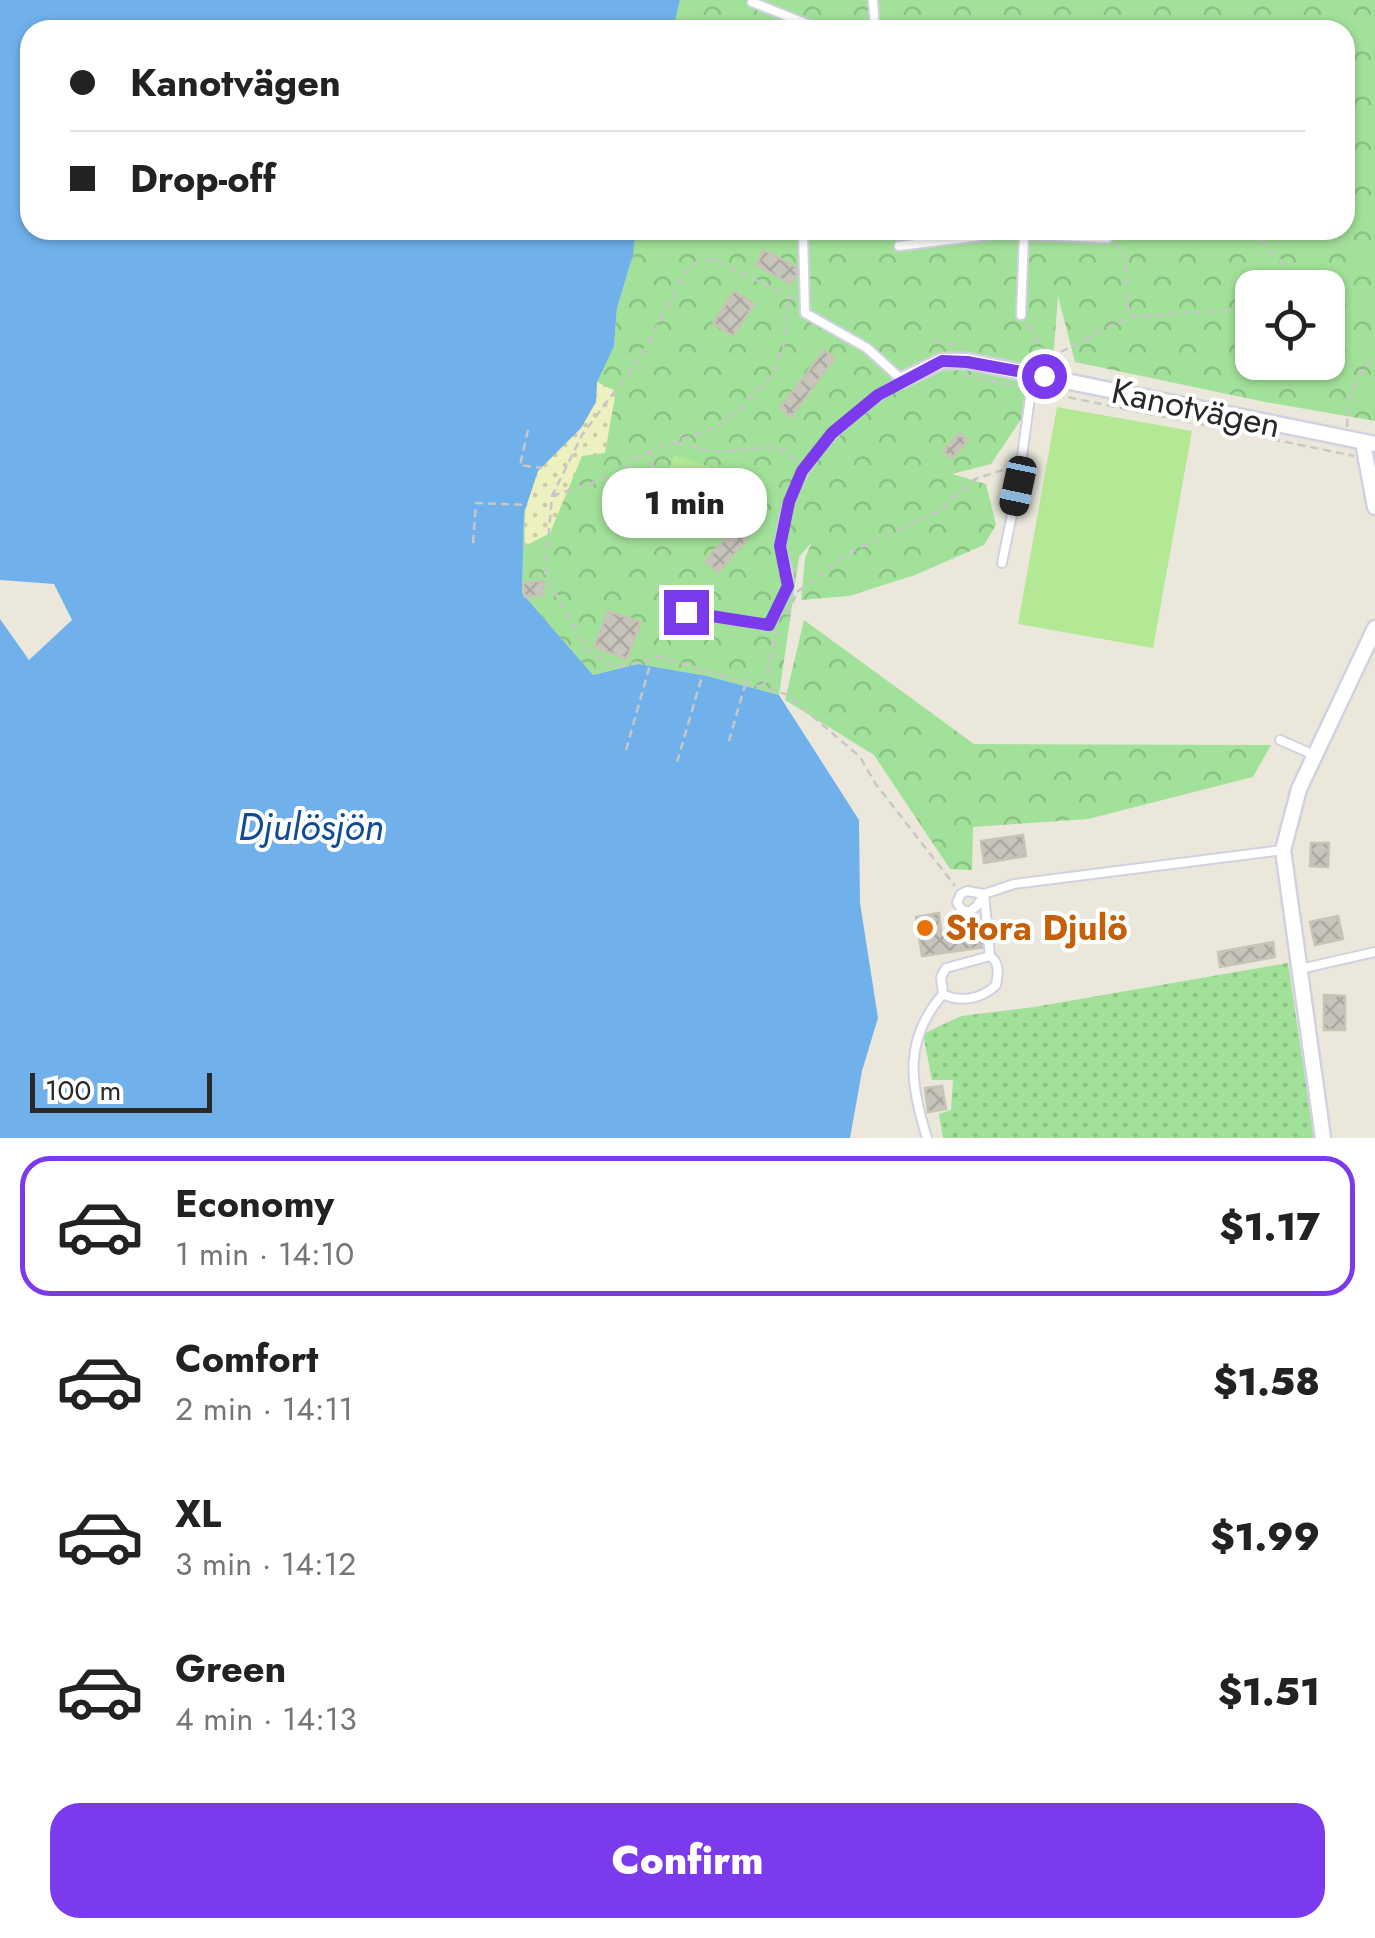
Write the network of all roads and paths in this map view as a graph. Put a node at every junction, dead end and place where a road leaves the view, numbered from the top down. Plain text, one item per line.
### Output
1 (872, 0) edge
2 (752, 2) edge
3 (874, 18) joint
4 (797, 20) edge
5 (883, 20) edge
6 (803, 240) edge
7 (941, 240) edge
8 (1024, 240) edge
9 (1114, 240) edge
10 (1261, 240) edge
11 (899, 246) dead end
12 (1289, 270) edge
13 (790, 297) junction
14 (805, 304) junction
15 (1235, 309) edge
16 (1021, 315) joint
17 (1128, 317) junction
18 (1375, 357) edge
19 (1049, 358) junction
20 (963, 375) dead end
21 (1044, 376) junction
22 (902, 380) junction
23 (1032, 390) junction
24 (528, 430) dead end
25 (675, 442) junction
26 (1362, 442) edge
27 (652, 451) junction
28 (1020, 464) junction
29 (805, 466) junction
30 (542, 468) dead end
31 (650, 482) dead end
32 (552, 496) junction
33 (526, 505) dead end
34 (1375, 507) edge
35 (474, 542) dead end
36 (1002, 563) dead end
37 (798, 584) dead end
38 (796, 593) junction
39 (686, 612) dead end
40 (1375, 628) edge
41 (650, 666) dead end
42 (703, 673) dead end
43 (744, 685) dead end
44 (764, 688) junction
45 (1280, 740) dead end
46 (729, 741) dead end
47 (626, 750) dead end
48 (1314, 755) junction
49 (677, 762) dead end
50 (1283, 850) junction
51 (961, 894) junction
52 (984, 894) junction
53 (1375, 952) edge
54 (990, 956) junction
55 (1300, 969) junction
56 (943, 994) junction
57 (927, 1138) edge
58 (1322, 1138) edge

1 - 3 lane
2 - 4 lane
3 - 5 path
6 - 14 lane
7 - 11 lane
8 - 16 lane
9 - 17 path
10 - 12 path
13 - 14 path
13 - 25 path
13 - 32 path
14 - 22 lane
15 - 17 path
16 - 19 path
17 - 19 path
18 - 26 path
19 - 21 path
20 - 23 path
21 - 22 street, Kanotvägen
21 - 23 lane
21 - 26 street, Kanotvägen
22 - 29 lane
23 - 26 path
23 - 28 lane
24 - 30 path
25 - 27 path
25 - 29 path
26 - 34 street
27 - 31 path
27 - 32 path
28 - 36 lane
28 - 38 path
29 - 39 lane
32 - 44 path
33 - 35 path
37 - 38 path
38 - 44 path
40 - 48 street
41 - 47 path
42 - 49 path
43 - 46 path
44 - 51 path
45 - 48 lane
48 - 50 street
50 - 52 lane
50 - 55 street
51 - 52 lane
51 - 52 lane
52 - 54 lane
53 - 55 lane
54 - 56 lane
54 - 56 lane
55 - 58 street
56 - 57 lane

